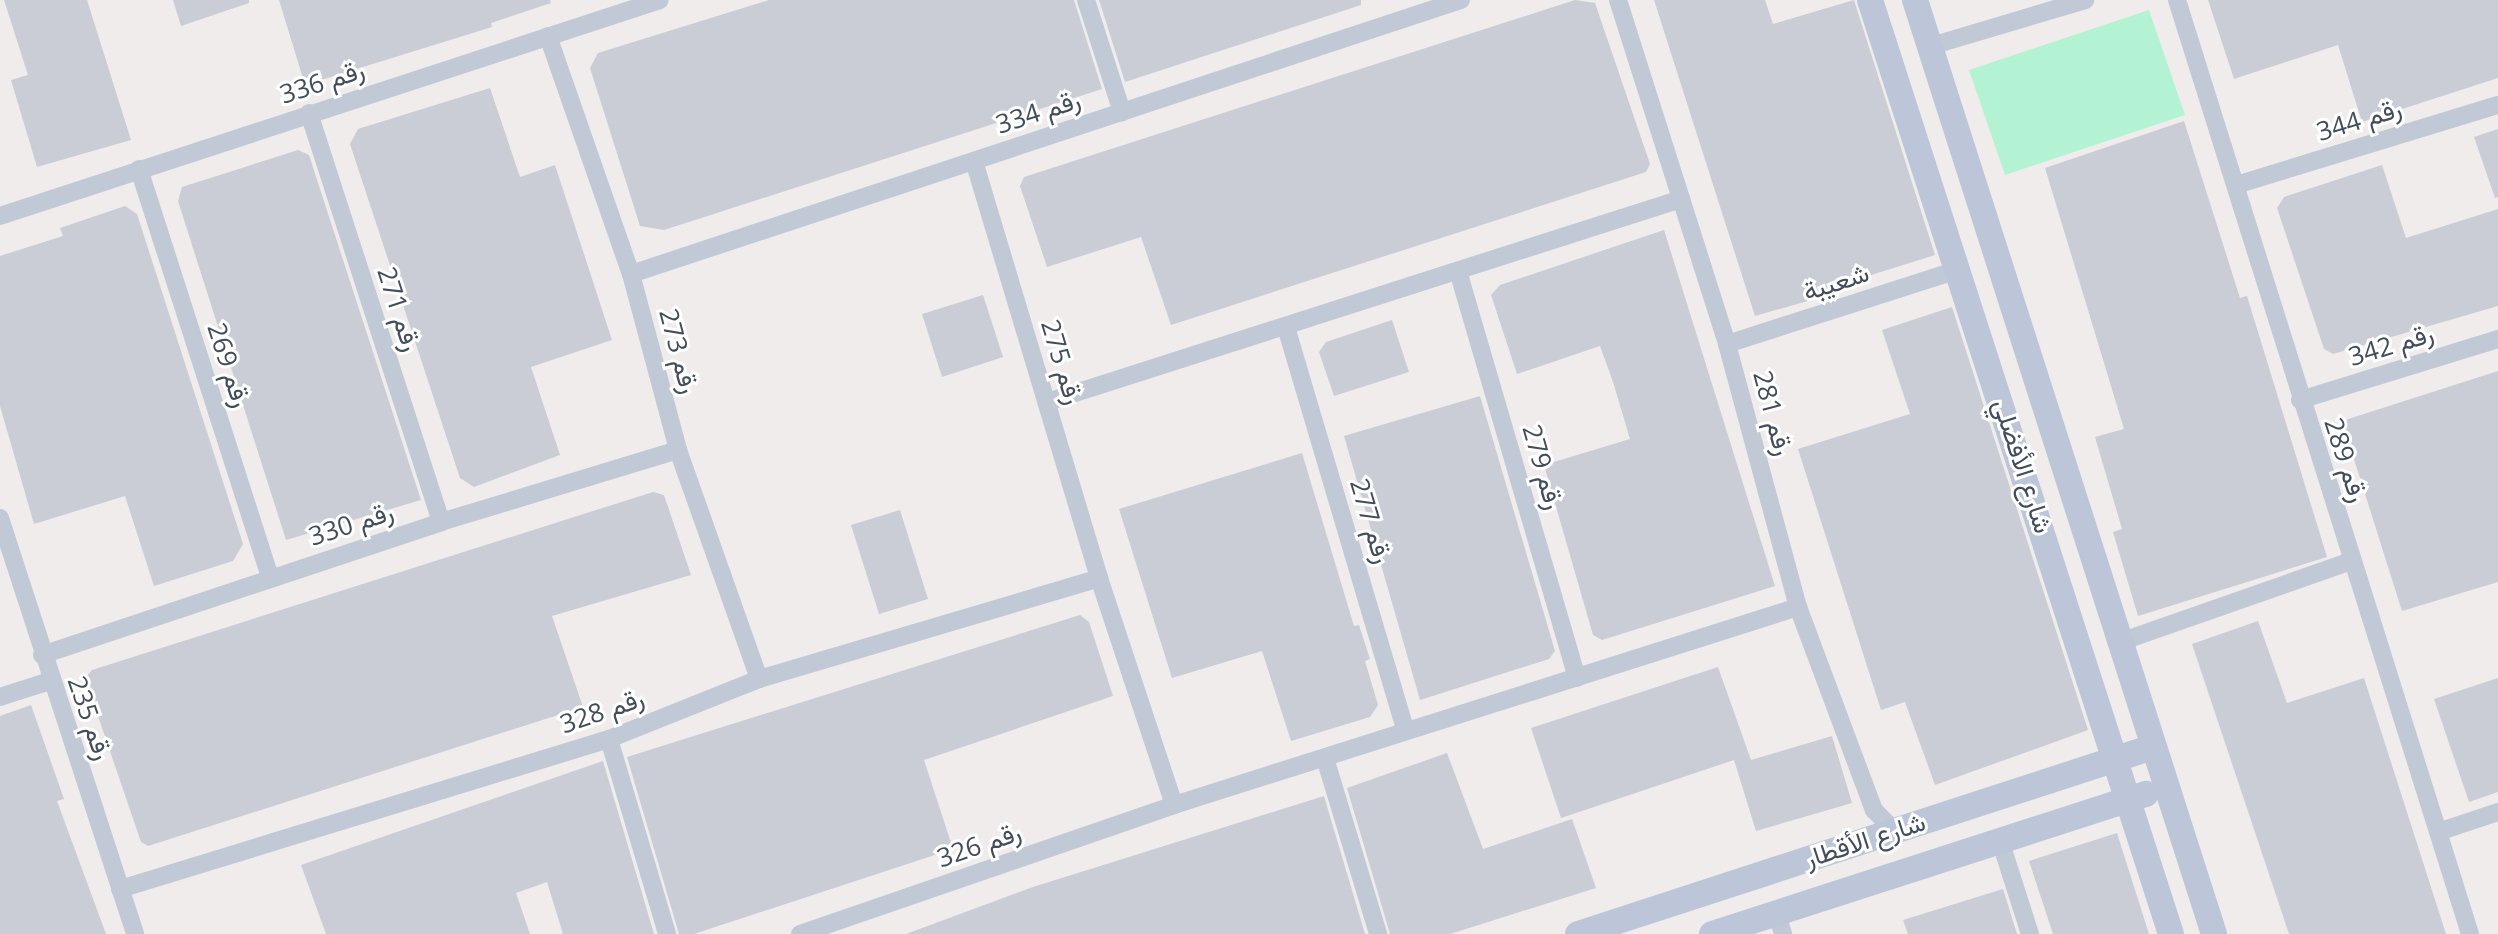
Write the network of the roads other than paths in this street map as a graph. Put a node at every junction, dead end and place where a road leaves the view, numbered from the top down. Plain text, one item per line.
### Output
1 (660, 0) edge
2 (1086, 0) edge
3 (1461, 0) edge
4 (1618, 0) edge
5 (1870, 0) edge
6 (1915, 0) edge
7 (2085, 0) edge
8 (2177, 0) edge
9 (548, 36) junction
10 (1931, 46) junction
11 (2498, 105) edge
12 (1122, 112) junction
13 (309, 113) junction
14 (974, 161) junction
15 (139, 169) junction
16 (2236, 185) junction
17 (1681, 199) junction
18 (0, 216) edge
19 (1960, 269) junction
20 (1458, 271) junction
21 (631, 274) junction
22 (1286, 327) junction
23 (2498, 339) edge
24 (1727, 344) junction
25 (2300, 400) junction
26 (1047, 402) junction
27 (678, 450) junction
28 (0, 518) edge
29 (441, 522) junction
30 (2351, 561) junction
31 (270, 577) junction
32 (1099, 578) junction
33 (1798, 607) junction
34 (2120, 642) junction
35 (42, 655) junction
36 (1577, 678) junction
37 (759, 679) junction
38 (50, 681) junction
39 (0, 697) edge
40 (1406, 731) junction
41 (609, 739) junction
42 (2153, 747) junction
43 (1325, 758) junction
44 (2116, 759) junction
45 (2166, 788) junction
46 (2129, 800) junction
47 (1174, 805) junction
48 (2498, 812) edge
49 (1894, 831) junction
50 (2438, 832) junction
51 (2000, 840) junction
52 (120, 889) junction
53 (1780, 924) edge
54 (135, 934) edge
55 (667, 934) edge
56 (800, 934) edge
57 (1378, 934) edge
58 (1578, 934) edge
59 (1712, 934) edge
60 (2030, 934) edge
61 (2171, 934) edge
62 (2214, 934) edge
63 (2470, 934) edge

1 - 9 street, رقم 336
2 - 12 street
3 - 12 street, رقم 334
4 - 17 street, رقم 281
5 - 19 street, شارع الأفضلي
6 - 10 street, شارع الأفضلي
7 - 10 street
8 - 16 street, رقم 289
9 - 13 street, رقم 336
9 - 21 street, رقم 273
10 - 34 street, شارع الأفضلي
11 - 16 street, رقم 344
12 - 14 street, رقم 334
13 - 15 street, رقم 336
13 - 29 street, رقم 271
14 - 21 street, رقم 334
14 - 26 street, رقم 275
15 - 18 street, رقم 336
15 - 31 street, رقم 269
16 - 25 street, رقم 289
17 - 20 street
17 - 24 street, رقم 281
19 - 24 street, شعيبة
19 - 44 street, شارع الأفضلي
20 - 22 street
20 - 36 street, رقم 279
21 - 27 street, رقم 273
22 - 26 street
22 - 40 street, رقم 277
23 - 25 street, رقم 342
24 - 33 street, رقم 281
25 - 30 street, رقم 289
26 - 32 street, رقم 275
27 - 29 street, رقم 330
27 - 37 street, رقم 273
28 - 35 street, رقم 235
29 - 31 street, رقم 330
30 - 34 street
30 - 50 street, رقم 289
31 - 35 street, رقم 330
32 - 37 street, رقم 328
32 - 47 street, رقم 275
33 - 36 street, رقم 326
33 - 49 street, رقم 281
34 - 42 street, شارع الأفضلي
35 - 38 street, رقم 235
36 - 40 street, رقم 326
37 - 41 street, رقم 328
38 - 39 street
38 - 52 street, رقم 235
40 - 43 street, رقم 326
41 - 52 street, رقم 328
41 - 55 street
42 - 44 street, شارع الأقطار
42 - 45 street, شارع الأفضلي
43 - 47 street, رقم 326
43 - 57 street
44 - 46 street, شارع الأفضلي
44 - 49 street, شارع الأقطار
45 - 46 street, شارع الأقطار
45 - 62 street, شارع الأفضلي
46 - 51 street, شارع الأقطار
46 - 61 street, شارع الأفضلي
47 - 56 street, رقم 326
48 - 50 street
49 - 58 street, شارع الأقطار
50 - 63 street, رقم 289
51 - 53 street, شارع الأقطار
51 - 60 street
52 - 54 street, رقم 235
53 - 59 street, شارع الأقطار

